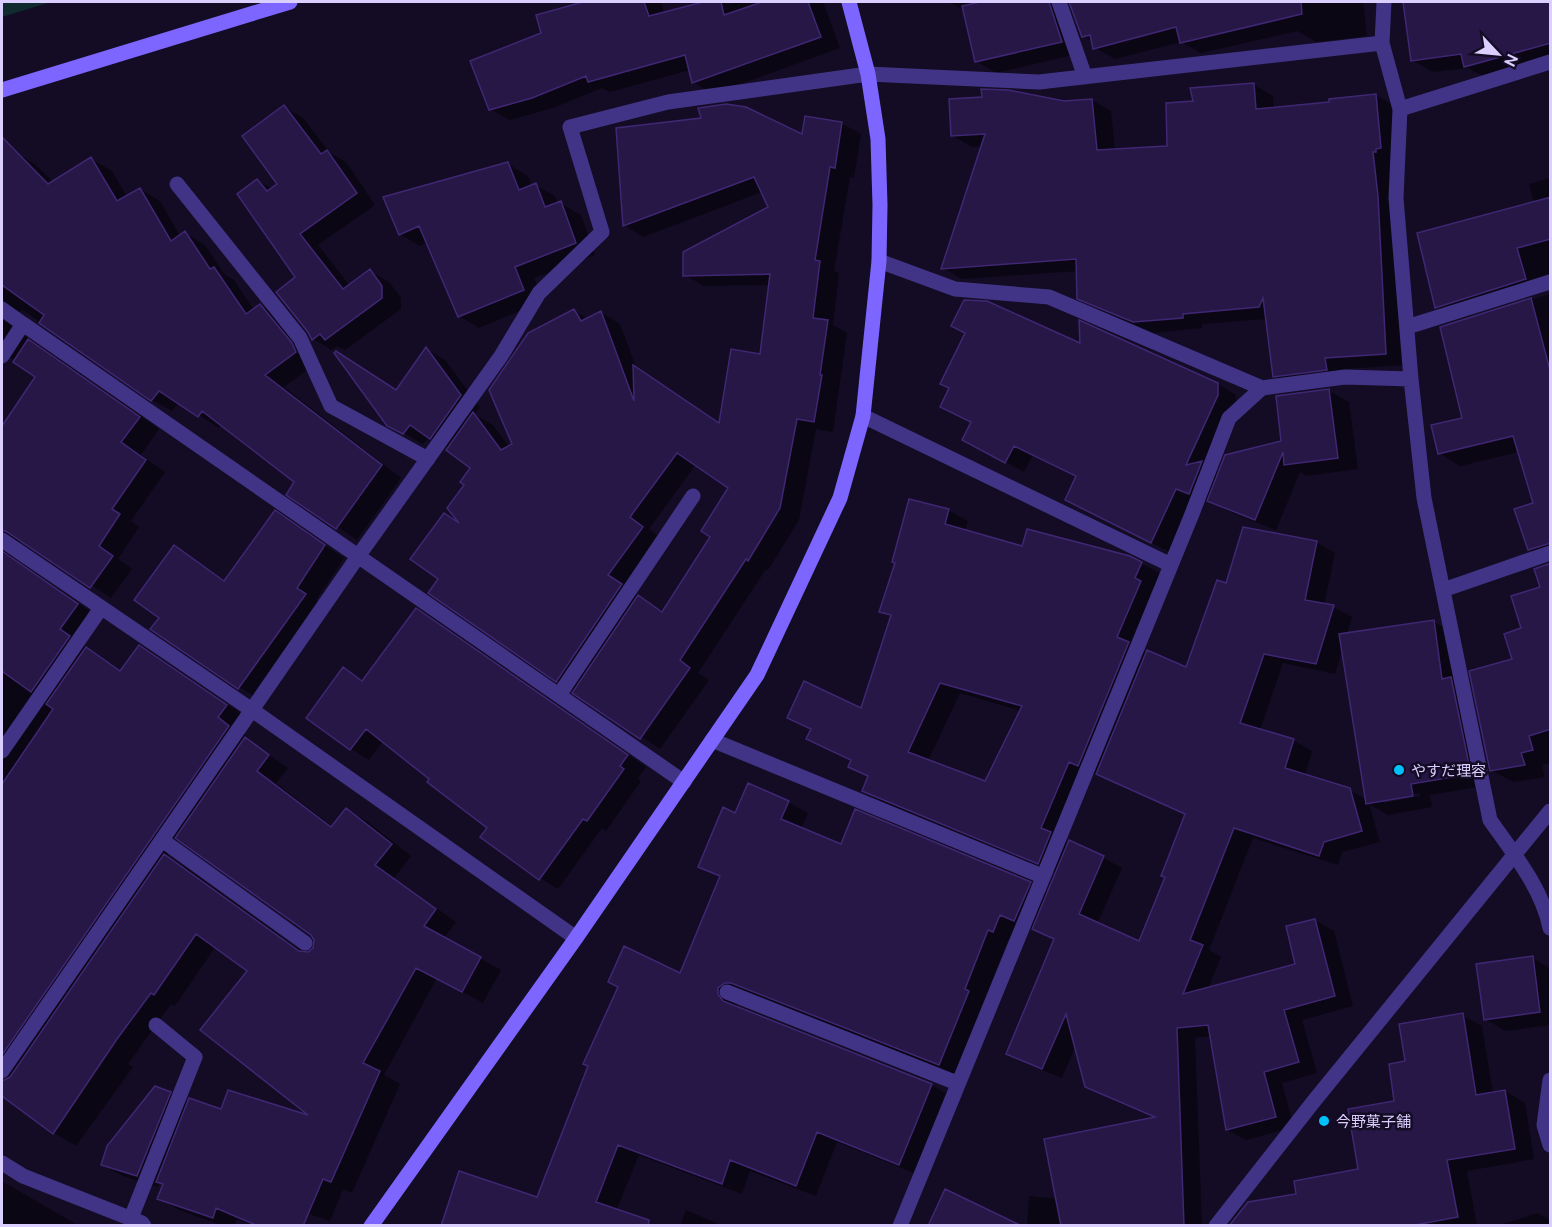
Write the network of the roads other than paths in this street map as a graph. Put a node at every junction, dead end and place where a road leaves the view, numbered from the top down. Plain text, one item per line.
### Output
1 (290, 2) edge
2 (849, 2) edge
3 (1059, 2) edge
4 (1384, 2) edge
5 (1383, 43) junction
6 (1551, 62) edge
7 (868, 74) junction
8 (1085, 77) junction
9 (2, 90) edge
10 (1400, 109) junction
11 (177, 184) dead end
12 (879, 261) junction
13 (1551, 282) edge
14 (2, 309) edge
15 (23, 324) junction
16 (1407, 327) junction
17 (2, 356) edge
18 (1411, 379) junction
19 (1262, 388) junction
20 (863, 416) junction
21 (428, 459) junction
22 (693, 496) dead end
23 (2, 540) edge
24 (1551, 553) edge
25 (359, 555) junction
26 (1171, 565) junction
27 (1443, 590) junction
28 (101, 608) junction
29 (559, 694) junction
30 (252, 710) junction
31 (712, 740) junction
32 (2, 751) edge
33 (684, 782) junction
34 (1551, 811) edge
35 (162, 840) junction
36 (1514, 854) junction
37 (1042, 876) junction
38 (1551, 928) edge
39 (576, 938) junction
40 (305, 944) dead end
41 (727, 993) dead end
42 (156, 1024) dead end
43 (2, 1071) edge
44 (1551, 1080) edge
45 (957, 1083) junction
46 (1551, 1145) edge
47 (2, 1163) edge
48 (138, 1222) edge
49 (371, 1226) edge
50 (900, 1226) edge
51 (1216, 1226) edge

1 - 9 street
2 - 7 street
3 - 8 street
4 - 5 street
5 - 8 street
5 - 10 street
6 - 10 street
7 - 8 street
7 - 12 street
7 - 21 street
10 - 16 street
11 - 21 street
12 - 19 street
12 - 20 street
13 - 16 street
14 - 15 street
15 - 17 street
15 - 25 street
16 - 18 street
18 - 19 street
18 - 27 street
19 - 26 street
20 - 26 street
20 - 31 street
21 - 25 street
22 - 29 street
23 - 28 street
24 - 27 street
25 - 29 street
25 - 30 street
26 - 37 street
27 - 36 street
28 - 30 street
28 - 32 street
29 - 33 street
30 - 35 street
30 - 39 street
31 - 33 street
31 - 37 street
33 - 39 street
34 - 36 street
35 - 40 street
35 - 43 street
36 - 38 street
36 - 51 street
37 - 45 street
39 - 49 street
41 - 45 street
42 - 48 street
44 - 46 street
45 - 50 street
47 - 48 street

